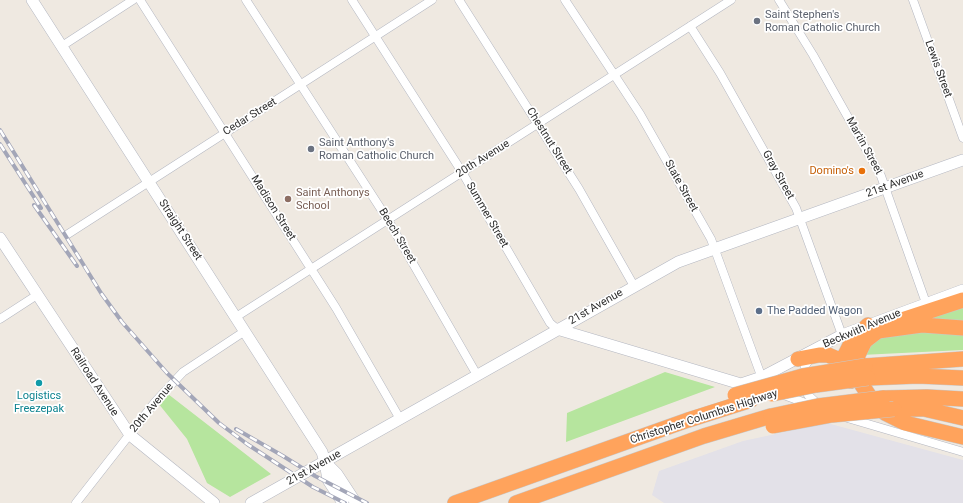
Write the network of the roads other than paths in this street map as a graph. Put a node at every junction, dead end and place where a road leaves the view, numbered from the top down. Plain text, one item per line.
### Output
1 (32, 0) edge
2 (133, 0) edge
3 (140, 0) edge
4 (246, 0) edge
5 (352, 0) edge
6 (432, 0) edge
7 (459, 0) edge
8 (565, 0) edge
9 (731, 0) edge
10 (779, 0) edge
11 (913, 0) edge
12 (690, 26) junction
13 (376, 37) junction
14 (62, 46) junction
15 (613, 75) junction
16 (301, 85) junction
17 (538, 124) junction
18 (225, 133) junction
19 (963, 138) edge
20 (963, 160) edge
21 (462, 172) junction
22 (148, 181) junction
23 (886, 188) junction
24 (800, 218) junction
25 (388, 220) junction
26 (68, 234) dead end
27 (0, 238) edge
28 (715, 249) junction
29 (311, 270) junction
30 (634, 286) junction
31 (963, 290) edge
32 (37, 294) junction
33 (963, 300) edge
34 (926, 303) junction
35 (236, 317) junction
36 (0, 319) edge
37 (873, 328) junction
38 (963, 328) edge
39 (557, 329) junction
40 (245, 331) junction
41 (842, 335) junction
42 (813, 355) junction
43 (963, 358) edge
44 (798, 359) junction
45 (846, 365) junction
46 (866, 372) junction
47 (477, 375) junction
48 (762, 377) junction
49 (963, 378) edge
50 (765, 388) junction
51 (738, 390) junction
52 (963, 399) edge
53 (825, 410) junction
54 (963, 418) edge
55 (400, 419) junction
56 (688, 420) junction
57 (772, 421) junction
58 (905, 423) junction
59 (130, 435) junction
60 (963, 437) edge
61 (963, 452) edge
62 (326, 462) junction
63 (76, 503) edge
64 (214, 503) edge
65 (251, 503) edge
66 (343, 503) edge
67 (356, 503) edge
68 (455, 503) edge
69 (516, 503) edge

1 - 14 street, Straight Street
2 - 14 street
3 - 18 street, Madison Street
4 - 16 street, Beech Street
5 - 13 street, Summer Street
6 - 13 street, Cedar Street
7 - 17 street, Chestnut Street
8 - 15 street, State Street
9 - 12 street, 20th Avenue
10 - 23 street, Martin Street
11 - 19 street, Lewis Street
12 - 15 street, 20th Avenue
12 - 24 street, Gray Street
13 - 16 street, Cedar Street
13 - 21 street, Summer Street
14 - 22 street, Straight Street
15 - 17 street, 20th Avenue
15 - 28 street, State Street
16 - 18 street, Cedar Street
16 - 25 street, Beech Street
17 - 21 street, 20th Avenue
17 - 30 street, Chestnut Street
18 - 22 street, Cedar Street
18 - 29 street, Madison Street
20 - 23 street, 21st Avenue
21 - 25 street, 20th Avenue
21 - 39 street, Summer Street
22 - 26 street, Cedar Street
22 - 35 street, Straight Street
23 - 24 street, 21st Avenue
23 - 34 street, Martin Street
24 - 28 street, 21st Avenue
24 - 41 street, Gray Street
25 - 29 street, 20th Avenue
25 - 47 street, Beech Street
27 - 32 street, Railroad Avenue
28 - 30 street, 21st Avenue
28 - 48 street, State Street
29 - 35 street, 20th Avenue
29 - 55 street, Madison Street
30 - 39 street, 21st Avenue
31 - 34 street, Beckwith Avenue
32 - 36 street
32 - 59 street, Railroad Avenue
33 - 37 highway
34 - 37 street, Beckwith Avenue
35 - 40 street, Straight Street
37 - 38 highway
37 - 41 street, Beckwith Avenue
37 - 45 highway
37 - 58 highway
39 - 47 street, 21st Avenue
39 - 51 street
40 - 59 street, 20th Avenue
40 - 62 street, Straight Street
41 - 44 street, Beckwith Avenue
42 - 44 highway
42 - 45 highway
42 - 53 street
43 - 46 highway
44 - 48 street, Beckwith Avenue
45 - 58 highway
46 - 49 highway, Christopher Columbus Highway
46 - 51 highway, bridge
46 - 56 highway, Christopher Columbus Highway, bridge
47 - 55 street, 21st Avenue
48 - 50 street, State Street
48 - 51 street, Beckwith Avenue
50 - 51 street
50 - 53 street
51 - 56 highway
52 - 57 highway, Christopher Columbus Highway, bridge
53 - 61 street
54 - 57 highway, bridge
55 - 62 street, 21st Avenue
56 - 68 highway, Christopher Columbus Highway
57 - 69 highway, Christopher Columbus Highway
58 - 60 highway
59 - 63 street, 20th Avenue
59 - 64 street, Railroad Avenue
62 - 65 street, 21st Avenue
62 - 66 street, Straight Street
62 - 67 street, Straight Street

